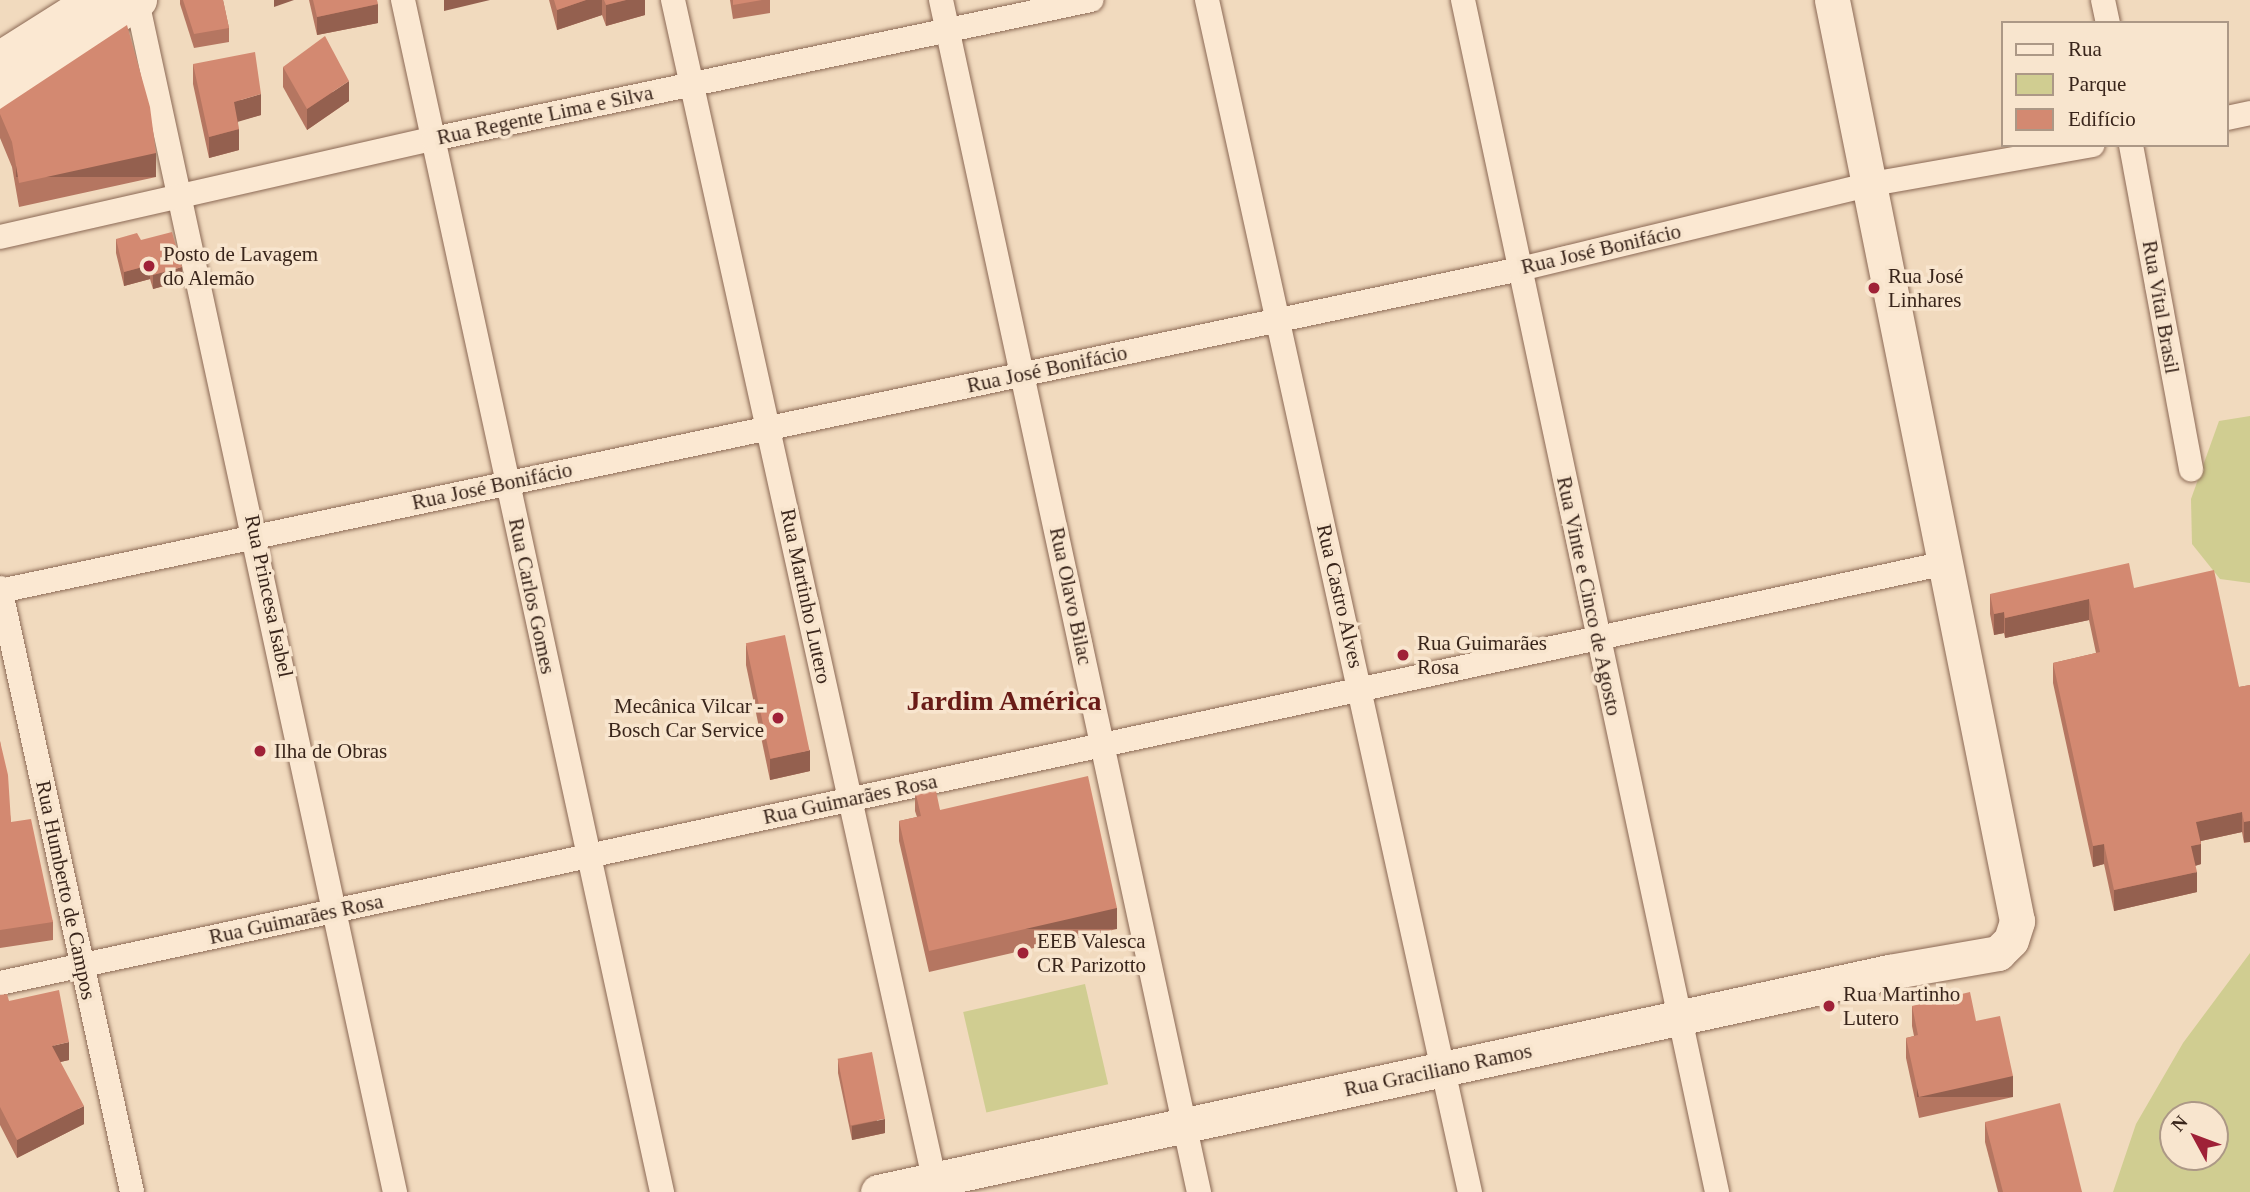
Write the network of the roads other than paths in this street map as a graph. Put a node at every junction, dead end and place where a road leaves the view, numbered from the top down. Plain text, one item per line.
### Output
1 (92, 0) edge
2 (138, 0) edge
3 (403, 0) edge
4 (673, 0) edge
5 (941, 0) edge
6 (1091, 0) edge
7 (1207, 0) edge
8 (1463, 0) edge
9 (1832, 0) edge
10 (2103, 0) edge
11 (2108, 21) edge
12 (947, 29) junction
13 (0, 58) edge
14 (691, 83) junction
15 (0, 94) edge
16 (2250, 113) edge
17 (2229, 118) edge
18 (433, 139) junction
19 (2082, 147) edge
20 (2131, 147) edge
21 (1866, 186) junction
22 (179, 196) junction
23 (0, 237) edge
24 (1520, 269) junction
25 (1278, 320) junction
26 (1024, 373) junction
27 (769, 428) junction
28 (2191, 469) dead end
29 (508, 483) junction
30 (256, 536) junction
31 (1946, 563) junction
32 (0, 590) edge
33 (1598, 635) junction
34 (1360, 687) junction
35 (1103, 743) junction
36 (850, 799) junction
37 (588, 856) junction
38 (338, 910) junction
39 (83, 966) junction
40 (0, 983) edge
41 (1678, 1020) junction
42 (1446, 1067) junction
43 (1184, 1124) junction
44 (935, 1186) edge
45 (132, 1192) edge
46 (396, 1192) edge
47 (662, 1192) edge
48 (878, 1192) edge
49 (1199, 1192) edge
50 (1470, 1192) edge
51 (1717, 1192) edge

1 - 13 street
2 - 15 street
2 - 22 street, Rua Princesa Isabel
3 - 18 street, Rua Carlos Gomes
4 - 14 street, Rua Martinho Lutero
5 - 12 street, Rua Olavo Bilac
6 - 12 street, Rua Regente Lima e Silva
7 - 25 street, Rua Castro Alves
8 - 24 street, Rua Vinte e Cinco de Agosto
9 - 21 street
10 - 11 street
12 - 14 street, Rua Regente Lima e Silva
12 - 26 street, Rua Olavo Bilac
14 - 18 street, Rua Regente Lima e Silva
14 - 27 street, Rua Martinho Lutero
16 - 17 street
18 - 22 street, Rua Regente Lima e Silva
18 - 29 street, Rua Carlos Gomes
19 - 21 street, Rua José Bonifácio
20 - 28 street, Rua Vital Brasil
21 - 24 street, Rua José Bonifácio
21 - 31 street
22 - 23 street, Rua Regente Lima e Silva
22 - 30 street, Rua Princesa Isabel
24 - 25 street, Rua José Bonifácio
24 - 33 street, Rua Vinte e Cinco de Agosto
25 - 26 street, Rua José Bonifácio
25 - 34 street, Rua Castro Alves
26 - 27 street, Rua José Bonifácio
26 - 35 street, Rua Olavo Bilac
27 - 29 street, Rua José Bonifácio
27 - 36 street, Rua Martinho Lutero
29 - 30 street, Rua José Bonifácio
29 - 37 street, Rua Carlos Gomes
30 - 32 street, Rua José Bonifácio
30 - 38 street, Rua Princesa Isabel
31 - 33 street, Rua Guimarães Rosa
31 - 41 street, Rua Graciliano Ramos
32 - 39 street, Rua Humberto de Campos
33 - 34 street, Rua Guimarães Rosa
33 - 41 street, Rua Vinte e Cinco de Agosto
34 - 35 street, Rua Guimarães Rosa
34 - 42 street, Rua Castro Alves
35 - 36 street, Rua Guimarães Rosa
35 - 43 street, Rua Olavo Bilac
36 - 37 street, Rua Guimarães Rosa
36 - 44 street, Rua Martinho Lutero
37 - 38 street, Rua Guimarães Rosa
37 - 47 street, Rua Carlos Gomes
38 - 39 street, Rua Guimarães Rosa
38 - 46 street, Rua Princesa Isabel
39 - 40 street, Rua Guimarães Rosa
39 - 45 street, Rua Humberto de Campos
41 - 42 street, Rua Graciliano Ramos
41 - 51 street, Rua Vinte e Cinco de Agosto
42 - 43 street, Rua Graciliano Ramos
42 - 50 street, Rua Castro Alves
43 - 44 street, Rua Graciliano Ramos
43 - 49 street, Rua Olavo Bilac
44 - 48 street, Rua Graciliano Ramos

